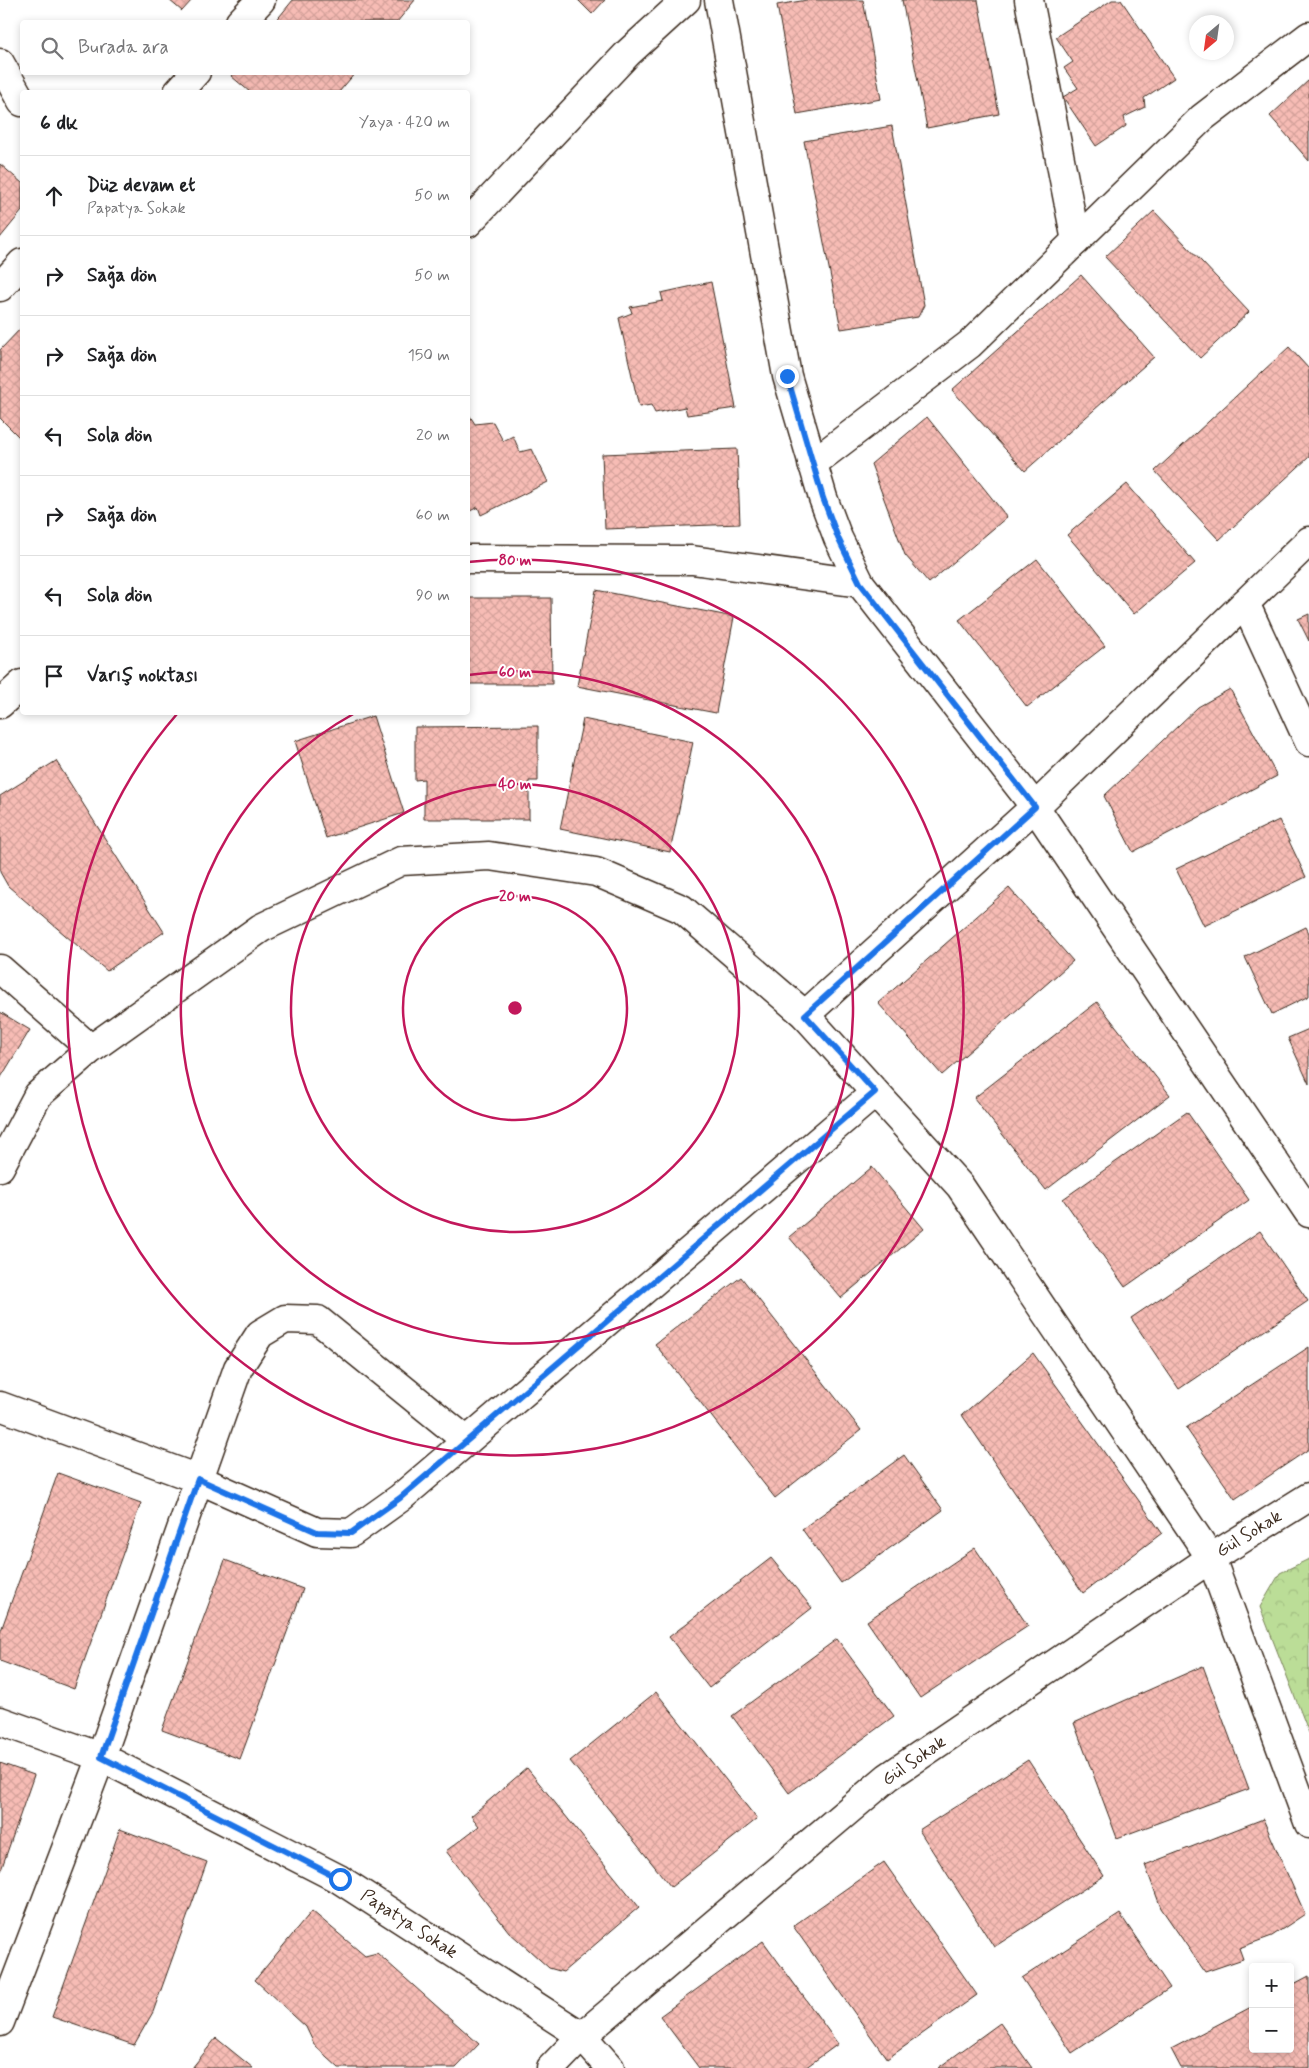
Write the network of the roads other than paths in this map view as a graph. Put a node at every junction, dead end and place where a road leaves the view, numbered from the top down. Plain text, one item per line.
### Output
1 (261, 0) edge
2 (686, 0) edge
3 (719, 0) edge
4 (1029, 0) edge
5 (242, 20) edge
6 (1309, 36) edge
7 (0, 63) edge
8 (193, 75) edge
9 (180, 90) edge
10 (20, 98) edge
11 (470, 221) edge
12 (1076, 241) junction
13 (20, 265) edge
14 (0, 287) edge
15 (812, 464) junction
16 (1309, 541) edge
17 (470, 559) edge
18 (860, 583) junction
19 (1245, 603) junction
20 (20, 686) edge
21 (0, 704) edge
22 (1309, 742) edge
23 (1035, 807) junction
24 (0, 969) edge
25 (805, 1015) junction
26 (91, 1049) junction
27 (875, 1092) junction
28 (0, 1167) edge
29 (1309, 1213) edge
30 (0, 1406) edge
31 (467, 1440) junction
32 (198, 1479) junction
33 (1309, 1497) edge
34 (1212, 1558) junction
35 (0, 1721) edge
36 (101, 1757) junction
37 (1309, 1824) edge
38 (0, 2022) edge
39 (582, 2036) junction
40 (551, 2068) edge
41 (610, 2068) edge

1 - 5 street
2 - 11 street
3 - 15 street
4 - 12 street
6 - 12 street
7 - 10 street
8 - 9 street
12 - 15 street
13 - 14 street
15 - 18 street
16 - 19 street
17 - 18 street
18 - 23 street
19 - 22 street
19 - 23 street
20 - 21 street
23 - 25 street
23 - 29 street
24 - 26 street
25 - 26 street
25 - 27 street
26 - 28 street
27 - 31 street
27 - 34 street
30 - 32 street
31 - 32 street
31 - 32 street
32 - 36 street
33 - 34 street, Gül Sokak
34 - 37 street
34 - 39 street, Gül Sokak
35 - 36 street, Papatya Sokak
36 - 38 street
36 - 39 street, Papatya Sokak
39 - 40 street, Gül Sokak
39 - 41 street, Papatya Sokak

